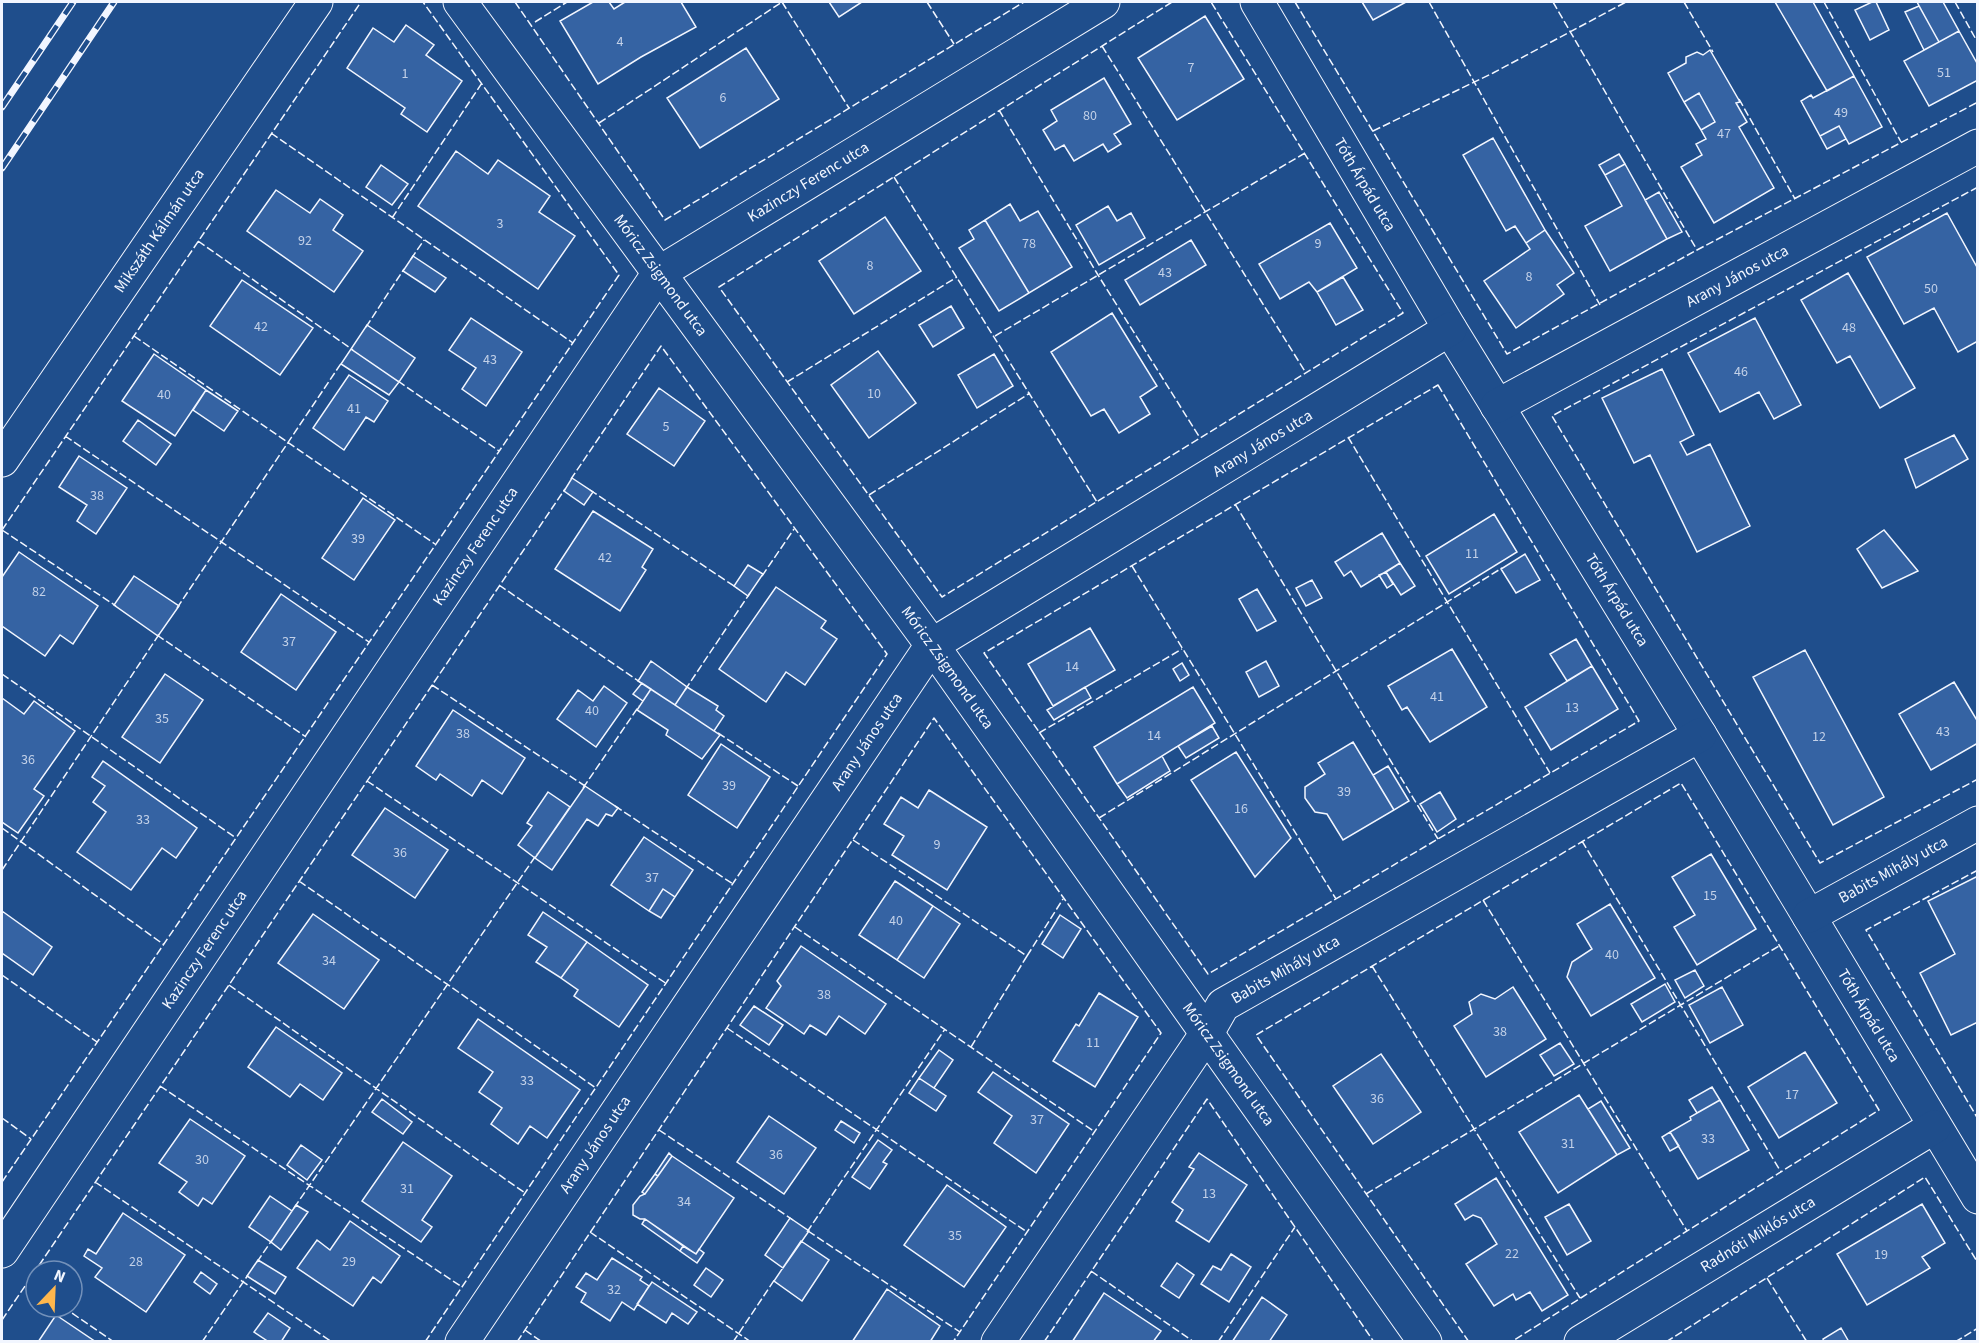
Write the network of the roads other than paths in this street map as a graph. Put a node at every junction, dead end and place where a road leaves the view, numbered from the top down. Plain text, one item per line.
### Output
1 (316, 2) edge
2 (460, 2) edge
3 (1103, 2) edge
4 (1257, 2) edge
5 (1977, 146) edge
6 (659, 273) junction
7 (1450, 329) junction
8 (1497, 406) junction
9 (2, 460) edge
10 (932, 645) junction
11 (1700, 735) junction
12 (1977, 823) edge
13 (1809, 916) junction
14 (1207, 1034) junction
15 (1934, 1127) junction
16 (1977, 1197) edge
17 (2, 1251) edge
18 (462, 1341) edge
19 (998, 1341) edge
20 (1425, 1341) edge
21 (1581, 1341) edge

1 - 9 street, Mikszáth Kálmán utca
2 - 6 street, Móricz Zsigmond utca
3 - 6 street, Kazinczy Ferenc utca
4 - 7 street, Tóth Árpád utca
5 - 8 street, Arany János utca
6 - 10 street, Móricz Zsigmond utca
6 - 17 street, Kazinczy Ferenc utca
7 - 8 street, Tóth Árpád utca
7 - 10 street, Arany János utca
8 - 11 street, Tóth Árpád utca
10 - 14 street, Móricz Zsigmond utca
10 - 18 street, Arany János utca
11 - 13 street, Tóth Árpád utca
11 - 14 street, Babits Mihály utca
12 - 13 street, Babits Mihály utca
13 - 15 street, Tóth Árpád utca
14 - 19 street, Babits Mihály utca
14 - 20 street, Móricz Zsigmond utca
15 - 16 street, Tóth Árpád utca
15 - 21 street, Radnóti Miklós utca

